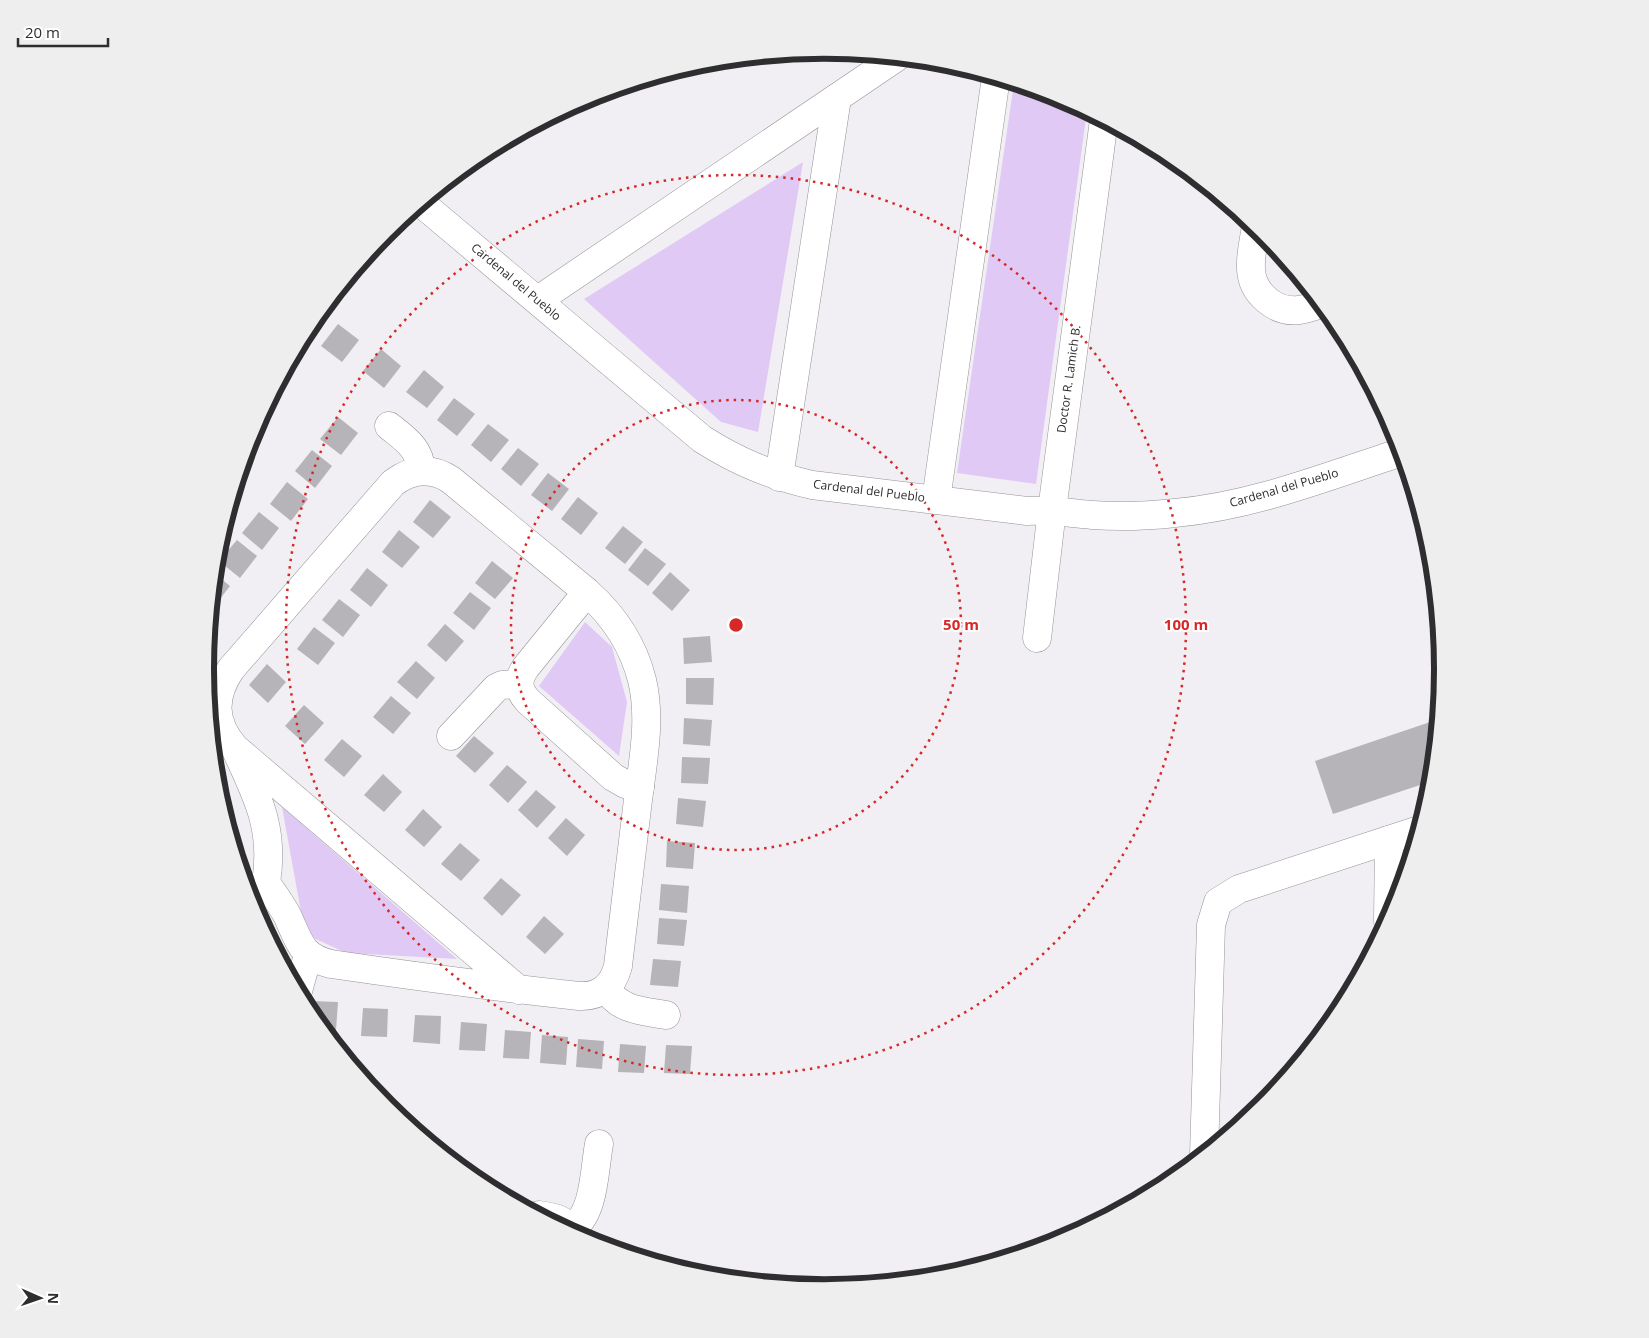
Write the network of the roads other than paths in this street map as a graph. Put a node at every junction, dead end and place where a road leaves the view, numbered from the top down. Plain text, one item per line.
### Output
1 (887, 62) edge
2 (995, 84) edge
3 (837, 98) junction
4 (1103, 127) edge
5 (426, 207) edge
6 (1255, 236) edge
7 (538, 300) junction
8 (1315, 306) edge
9 (389, 426) dead end
10 (1395, 454) edge
11 (421, 470) junction
12 (779, 477) junction
13 (936, 500) junction
14 (1052, 510) junction
15 (587, 592) junction
16 (1037, 638) dead end
17 (519, 684) junction
18 (215, 698) edge
19 (216, 711) edge
20 (451, 736) dead end
21 (235, 748) junction
22 (640, 787) junction
23 (287, 792) junction
24 (260, 808) junction
25 (1412, 832) edge
26 (1389, 840) junction
27 (257, 887) edge
28 (1388, 902) edge
29 (468, 946) junction
30 (308, 955) junction
31 (448, 980) junction
32 (301, 982) edge
33 (606, 988) junction
34 (519, 990) junction
35 (666, 1015) dead end
36 (599, 1144) dead end
37 (1204, 1146) edge
38 (577, 1226) edge

1 - 3 street
2 - 13 street
3 - 7 street
3 - 12 street
4 - 14 street, Doctor R. Lamich B.
5 - 7 street, Cardenal del Pueblo
6 - 8 street
7 - 12 street, Cardenal del Pueblo
9 - 11 street
10 - 14 street, Cardenal del Pueblo
11 - 15 street
11 - 18 street
12 - 13 street, Cardenal del Pueblo
13 - 14 street, Cardenal del Pueblo
14 - 16 street, Doctor R. Lamich B.
15 - 17 street
15 - 22 street
17 - 20 street
17 - 22 street
19 - 21 street
21 - 23 street
21 - 24 street
22 - 33 street
23 - 24 street
23 - 29 street
24 - 27 street
25 - 26 street
26 - 28 street
26 - 37 street
27 - 30 street
29 - 31 street
29 - 34 street
30 - 31 street
30 - 32 street
31 - 34 street
33 - 34 street
33 - 35 street
36 - 38 street

